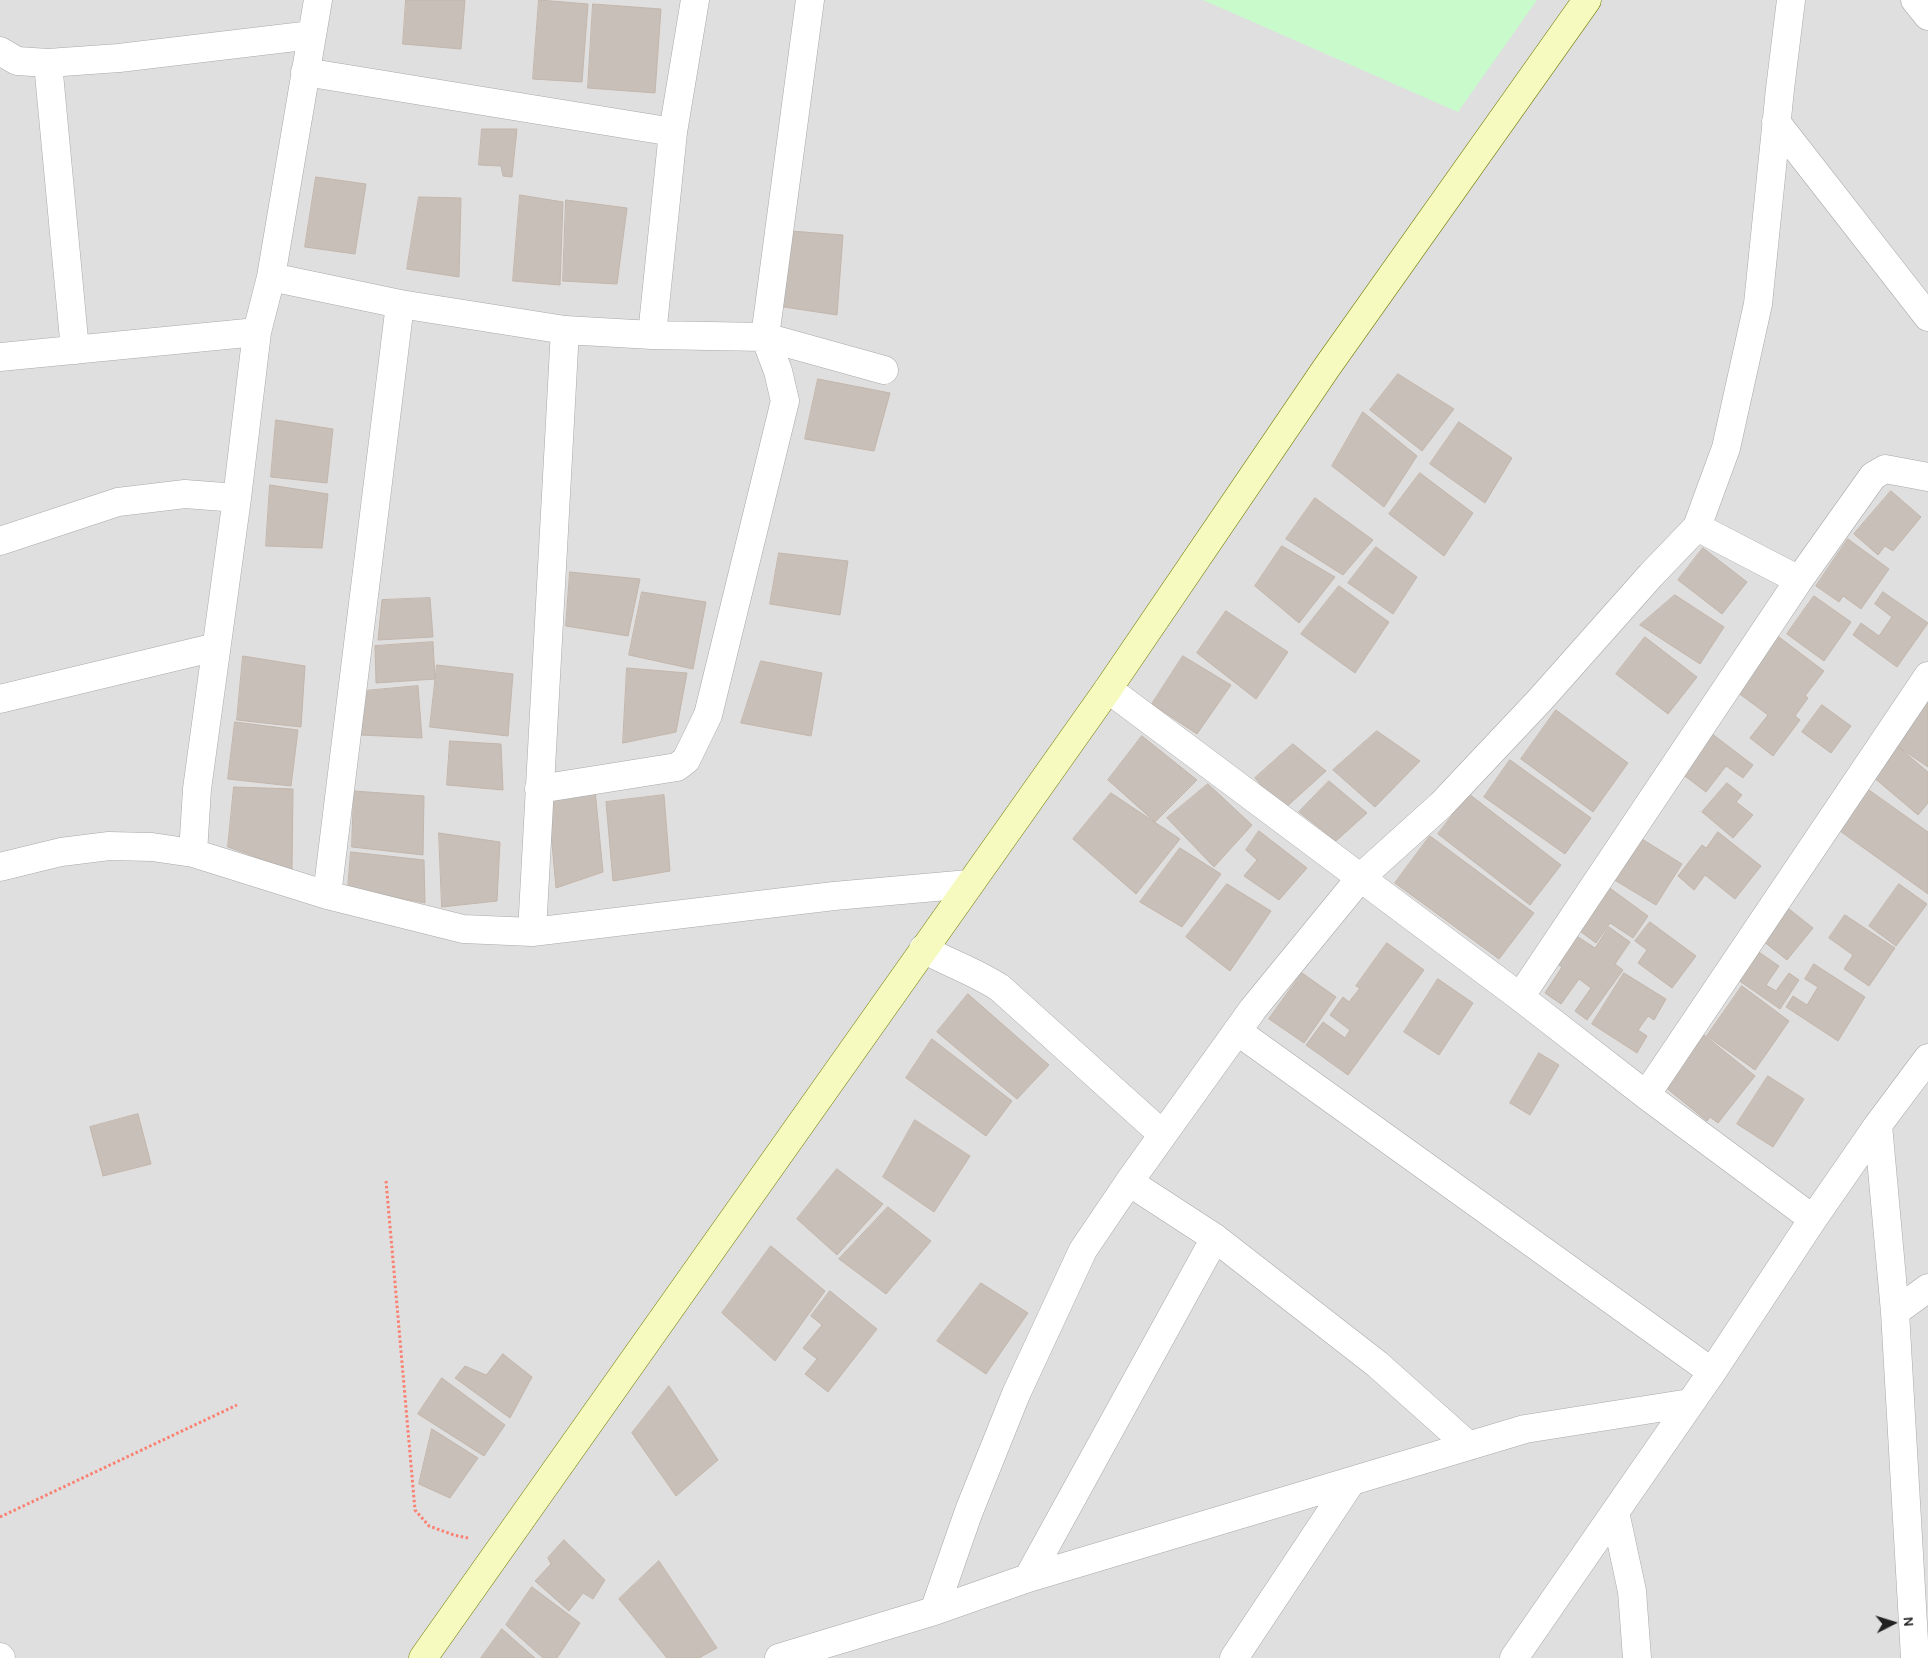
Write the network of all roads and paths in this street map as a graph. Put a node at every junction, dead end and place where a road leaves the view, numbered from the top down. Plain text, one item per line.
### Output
1 (318, 0) edge
2 (696, 0) edge
3 (810, 0) edge
4 (1586, 0) edge
5 (1791, 0) edge
6 (1915, 0) edge
7 (1928, 16) edge
8 (312, 35) junction
9 (0, 51) edge
10 (48, 63) junction
11 (305, 72) junction
12 (1776, 122) junction
13 (673, 132) junction
14 (271, 277) junction
15 (400, 304) junction
16 (1928, 317) edge
17 (565, 330) junction
18 (257, 332) junction
19 (652, 335) junction
20 (765, 337) junction
21 (76, 350) junction
22 (0, 357) edge
23 (884, 370) dead end
24 (1928, 477) edge
25 (237, 498) junction
26 (1696, 526) junction
27 (0, 541) edge
28 (1799, 580) junction
29 (216, 647) junction
30 (1928, 676) edge
31 (1108, 689) junction
32 (0, 699) edge
33 (539, 789) junction
34 (193, 852) junction
35 (0, 867) edge
36 (1360, 877) junction
37 (969, 884) junction
38 (327, 895) junction
39 (532, 932) junction
40 (923, 949) junction
41 (1520, 997) junction
42 (1237, 1030) junction
43 (1928, 1058) edge
44 (1646, 1095) junction
45 (1878, 1125) junction
46 (1162, 1134) junction
47 (386, 1181) dead end
48 (1129, 1182) junction
49 (1813, 1218) junction
50 (1214, 1238) junction
51 (1928, 1288) edge
52 (1896, 1312) junction
53 (1712, 1372) junction
54 (1690, 1403) junction
55 (237, 1405) dead end
56 (1469, 1446) junction
57 (1351, 1482) junction
58 (1615, 1512) junction
59 (0, 1517) edge
60 (504, 1545) junction
61 (1028, 1578) junction
62 (934, 1611) junction
63 (812, 1653) edge
64 (423, 1658) edge
65 (778, 1658) edge
66 (1234, 1658) edge
67 (1514, 1658) edge
68 (1637, 1658) edge
69 (1915, 1658) edge

1 - 8 street
2 - 13 street
3 - 20 street
4 - 31 main road
5 - 12 street
6 - 7 street
8 - 10 street
8 - 11 street
9 - 10 street
10 - 21 street
11 - 13 street
11 - 14 street
12 - 16 street
12 - 26 street
13 - 19 street
14 - 15 street
14 - 18 street
15 - 17 street
15 - 38 street
17 - 19 street
17 - 33 street
18 - 21 street
18 - 25 street
19 - 20 street
20 - 23 street
20 - 33 street
21 - 22 street
24 - 28 street
25 - 27 street
25 - 29 street
26 - 28 street
26 - 36 street
28 - 41 street
29 - 32 street
29 - 34 street
30 - 44 street
31 - 36 street
31 - 37 main road
33 - 39 street
34 - 35 street
34 - 38 street
36 - 41 street
36 - 42 street
37 - 39 street
37 - 40 main road
38 - 39 street
40 - 46 street
40 - 60 main road
41 - 44 street
42 - 46 street
42 - 53 street
43 - 45 street
44 - 49 street
45 - 49 street
45 - 52 street
46 - 48 street
47 - 60 path
48 - 50 street
48 - 62 street
49 - 53 street
50 - 56 street
50 - 61 street
51 - 52 street
52 - 69 street
53 - 54 street
54 - 56 street
54 - 58 street
55 - 59 path
56 - 57 street
57 - 61 street
57 - 66 street
58 - 67 street
58 - 68 street
60 - 64 main road
61 - 62 street
62 - 63 street
63 - 65 street

